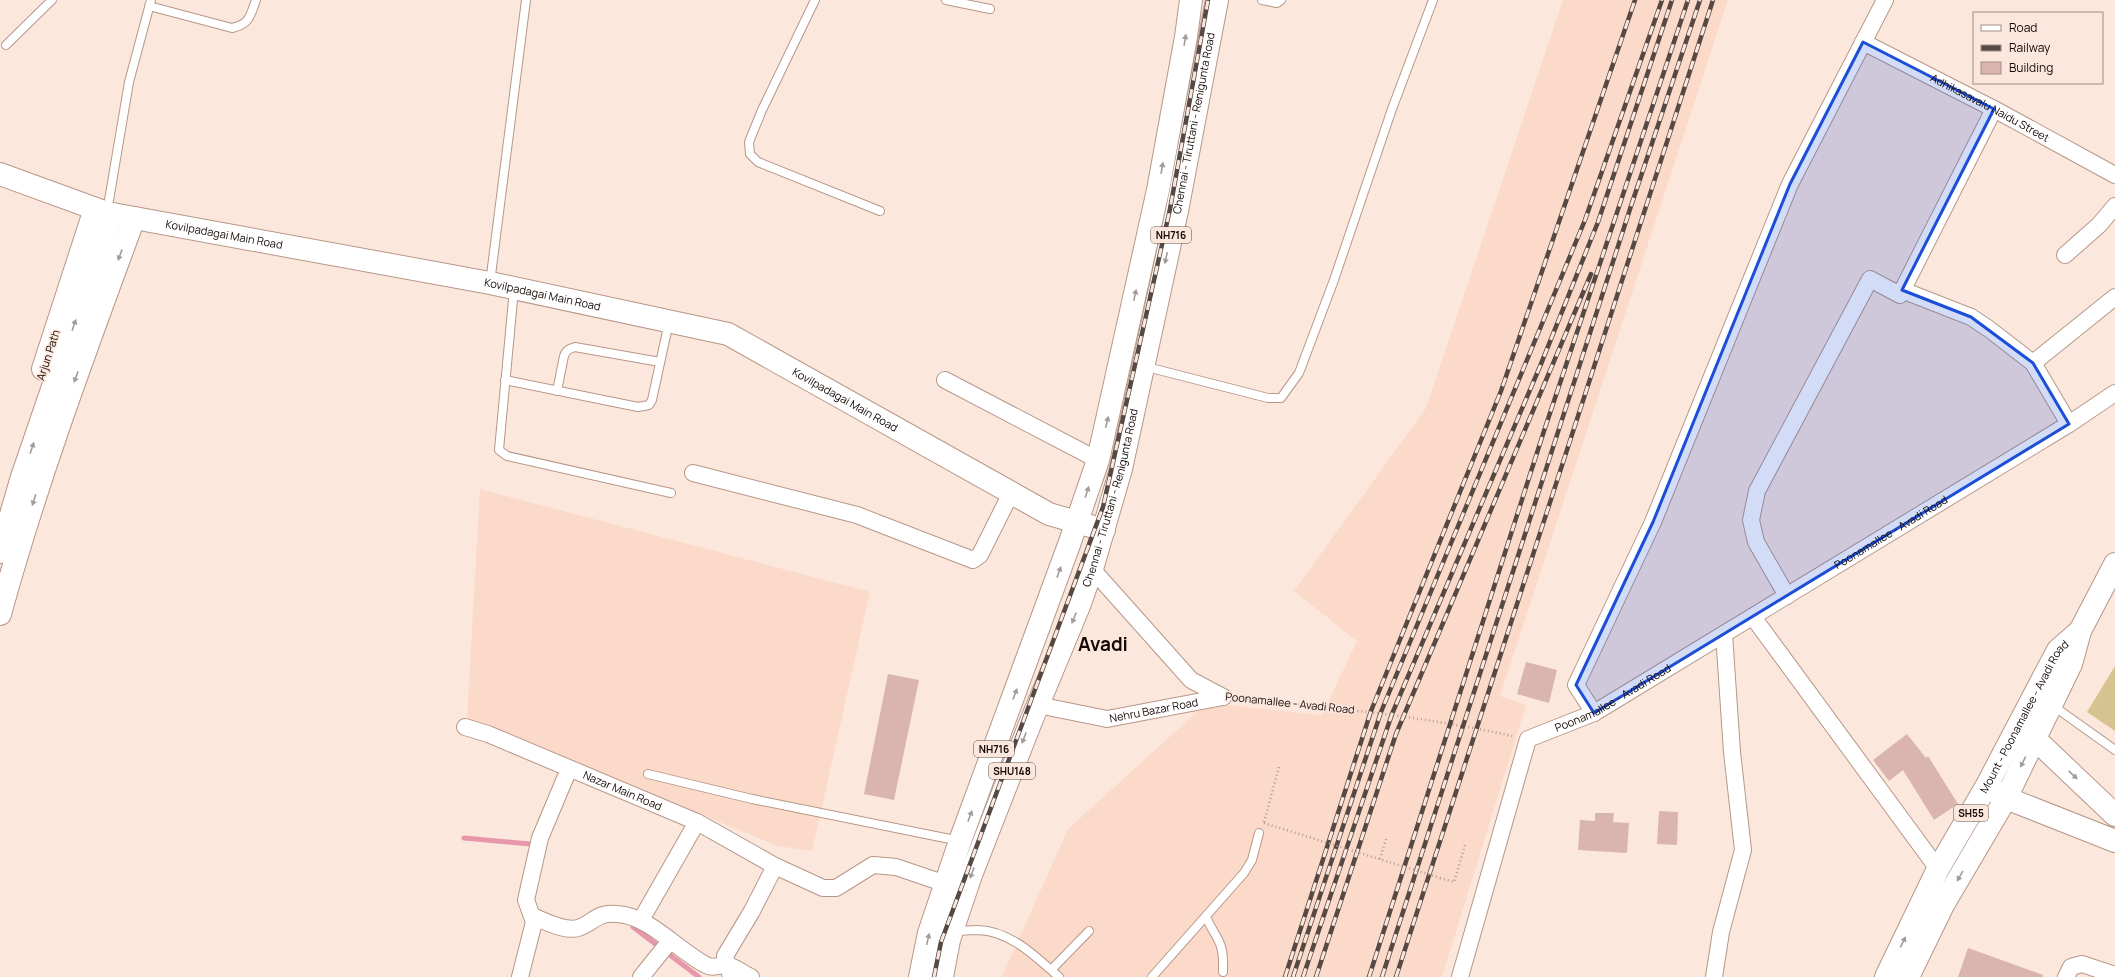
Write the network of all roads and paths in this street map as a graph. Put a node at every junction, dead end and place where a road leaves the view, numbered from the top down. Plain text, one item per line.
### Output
1 (52, 0) edge
2 (256, 0) edge
3 (526, 0) edge
4 (816, 0) edge
5 (946, 0) edge
6 (1191, 0) edge
7 (1217, 0) edge
8 (1262, 0) edge
9 (1281, 0) edge
10 (1433, 0) edge
11 (1885, 0) edge
12 (150, 3) edge
13 (990, 9) dead end
14 (1863, 42) junction
15 (6, 45) dead end
16 (1994, 109) junction
17 (0, 174) edge
18 (2115, 175) edge
19 (2115, 206) edge
20 (880, 211) dead end
21 (105, 212) junction
22 (134, 218) junction
23 (2065, 255) dead end
24 (490, 283) junction
25 (514, 288) junction
26 (1902, 290) junction
27 (2115, 297) edge
28 (669, 321) junction
29 (660, 362) junction
30 (1132, 363) junction
31 (2033, 363) junction
32 (505, 380) junction
33 (945, 380) dead end
34 (557, 391) junction
35 (2115, 394) edge
36 (2069, 424) junction
37 (1098, 460) junction
38 (1121, 469) joint
39 (693, 473) dead end
40 (671, 493) dead end
41 (1011, 493) junction
42 (0, 502) edge
43 (1077, 524) junction
44 (1104, 530) junction
45 (0, 552) edge
46 (1092, 569) junction
47 (2112, 578) edge
48 (1787, 596) junction
49 (0, 614) edge
50 (1753, 617) junction
51 (2080, 631) junction
52 (1724, 634) junction
53 (1223, 697) junction
54 (1038, 705) junction
55 (2052, 705) junction
56 (1594, 713) junction
57 (465, 727) dead end
58 (1528, 739) junction
59 (2034, 739) junction
60 (2115, 750) edge
61 (1279, 767) dead end
62 (569, 768) junction
63 (648, 774) dead end
64 (1986, 786) junction
65 (2006, 798) junction
66 (2115, 815) edge
67 (697, 822) junction
68 (1259, 833) dead end
69 (1386, 839) dead end
70 (2115, 841) edge
71 (971, 844) junction
72 (1465, 845) dead end
73 (1380, 859) junction
74 (775, 866) junction
75 (1938, 869) junction
76 (946, 884) junction
77 (532, 916) junction
78 (1206, 917) junction
79 (641, 920) junction
80 (952, 931) junction
81 (1089, 931) dead end
82 (663, 950) junction
83 (728, 966) edge
84 (1051, 970) junction
85 (1223, 972) dead end
86 (2115, 976) edge
87 (520, 977) edge
88 (641, 977) edge
89 (751, 977) edge
90 (920, 977) edge
91 (942, 977) edge
92 (1060, 977) edge
93 (1152, 977) edge
94 (1460, 977) edge
95 (1714, 977) edge
96 (1886, 977) edge
97 (1908, 977) edge
98 (2066, 977) edge

1 - 15 lane
2 - 12 lane
3 - 24 lane
4 - 20 lane
5 - 13 lane
30 -> 6 main road, Chennai - Tiruttani - Renigunta Road / NH716
7 -> 30 main road, Chennai - Tiruttani - Renigunta Road / NH716
8 - 9 lane
10 - 30 lane
11 - 14 street
12 - 21 lane
14 - 16 street, Adhikasavalu Naidu Street
14 - 56 street
16 - 18 street, Adhikasavalu Naidu Street
16 - 26 street
17 - 21 main road, Kovilpadagai Main Road
19 - 23 street
21 - 22 main road, Kovilpadagai Main Road
21 - 42 main road, Arjun Path
45 -> 21 main road
22 - 24 main road, Kovilpadagai Main Road
22 -> 49 main road
24 - 25 main road, Kovilpadagai Main Road
25 - 28 main road, Kovilpadagai Main Road
25 - 32 lane
26 - 31 street
26 - 48 street
27 - 31 street
28 - 29 lane
28 - 41 main road, Kovilpadagai Main Road
29 - 34 lane
29 - 34 lane
37 -> 30 main road, Chennai - Tiruttani - Renigunta Road / NH716
30 - 38 main road, Chennai - Tiruttani - Renigunta Road / NH716
31 - 36 street
32 - 34 lane
32 - 40 lane
33 - 37 street
35 - 36 street, Poonamallee - Avadi Road
36 - 48 street, Poonamallee - Avadi Road
43 -> 37 main road, Chennai - Tiruttani - Renigunta Road
38 - 44 main road, Chennai - Tiruttani - Renigunta Road / SHU148
39 - 41 street
41 - 43 main road, Kovilpadagai Main Road
43 - 44 main road, Kovilpadagai Main Road
71 -> 43 main road, Chennai - Tiruttani - Renigunta Road / NH716
44 - 46 main road, Chennai - Tiruttani - Renigunta Road / SHU148
46 - 53 street, Poonamallee - Avadi Road
46 -> 54 main road, Chennai - Tiruttani - Renigunta Road / SHU148
47 - 51 main road, Mount - Poonamallee - Avadi Road / SH55
48 - 50 street, Poonamallee - Avadi Road
50 - 52 street, Poonamallee - Avadi Road
50 - 75 street
51 - 55 main road, Mount - Poonamallee - Avadi Road / SH55
51 - 64 main road, Mount - Poonamallee - Avadi Road / SH55
52 - 56 street, Poonamallee - Avadi Road
52 - 95 street
53 - 54 street, Nehru Bazar Road
53 - 58 path, Poonamallee - Avadi Road
54 -> 71 main road, Chennai - Tiruttani - Renigunta Road / SHU148
55 - 59 main road, Mount - Poonamallee - Avadi Road / SH55
55 - 60 lane
56 - 58 street, Poonamallee - Avadi Road
57 - 62 street, Nazar Main Road
58 - 94 street
59 -> 65 main road, Mount - Poonamallee - Avadi Road / SH55
59 -> 66 main road
61 - 73 path, bridge
62 - 67 street, Nazar Main Road
62 - 77 street
63 - 71 lane
64 - 65 main road
64 - 75 main road, Mount - Poonamallee - Avadi Road / SH55
65 - 70 main road
65 -> 97 main road, Mount - Poonamallee - Avadi Road / SH55
67 - 74 street, Nazar Main Road
67 - 79 street
68 - 78 lane
69 - 73 path
71 - 76 main road, Chennai - Tiruttani - Renigunta Road / NH716
71 -> 80 main road, Chennai - Tiruttani - Renigunta Road / SHU148
72 - 73 path, bridge
74 - 76 street, Nazar Main Road
74 - 83 street
96 -> 75 main road, Mount - Poonamallee - Avadi Road / SH55
90 -> 76 main road, Chennai - Tiruttani - Renigunta Road / NH716
77 - 79 street
77 - 87 street
78 - 85 lane
78 - 93 lane
79 - 82 street
80 - 84 lane
80 - 91 main road, Chennai - Tiruttani - Renigunta Road / SHU148
81 - 84 lane
82 - 83 street
82 - 88 street
83 - 89 street
84 - 92 lane
86 - 98 street

